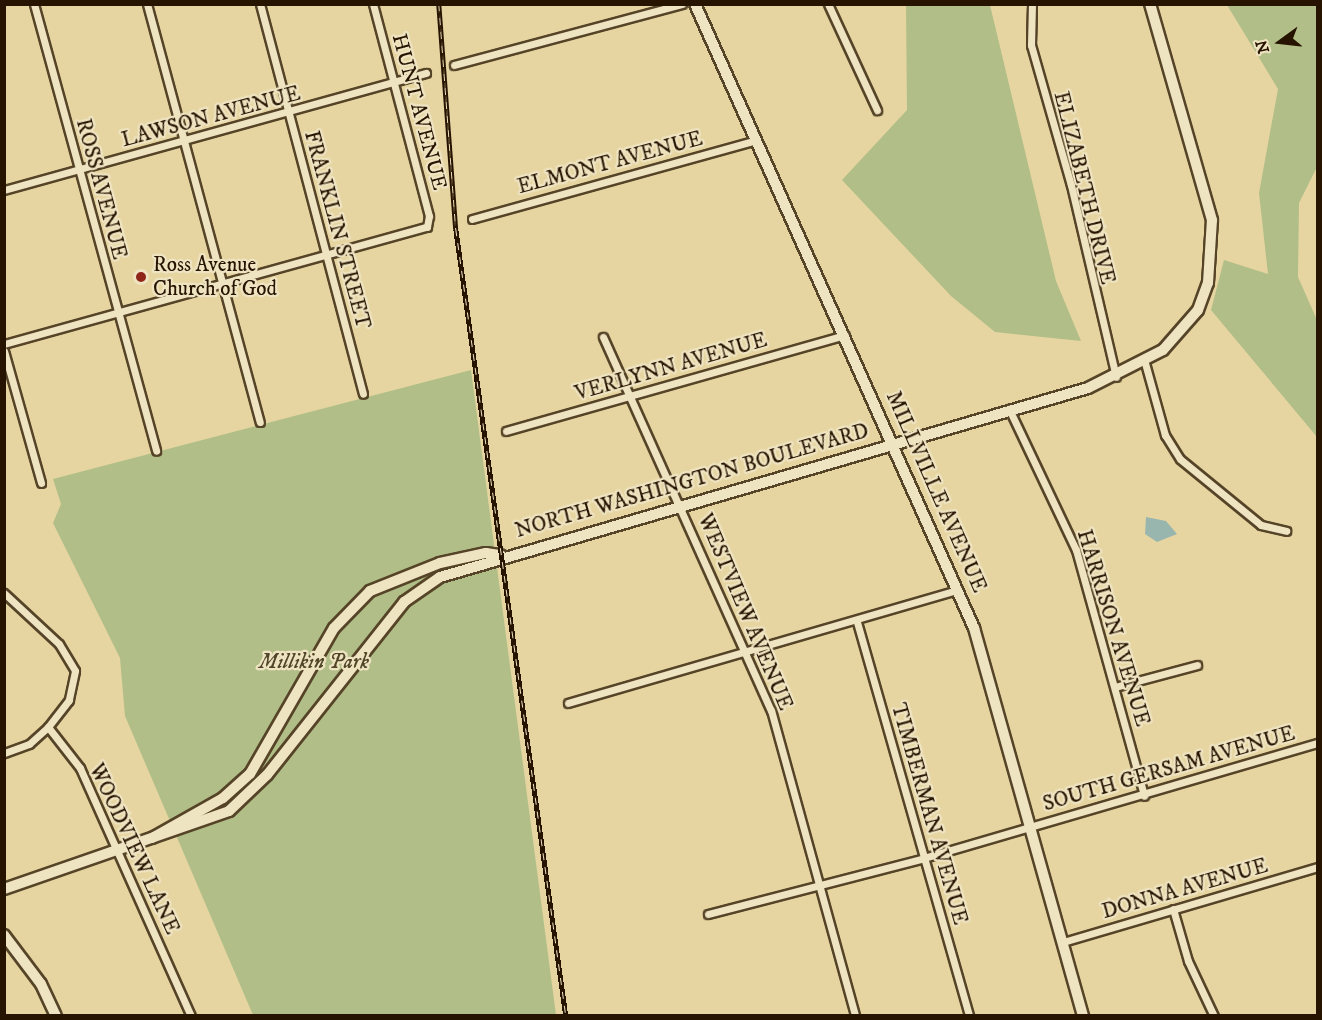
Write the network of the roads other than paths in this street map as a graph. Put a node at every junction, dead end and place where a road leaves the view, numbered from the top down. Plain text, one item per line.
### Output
1 (34, 4) edge
2 (147, 4) edge
3 (260, 4) edge
4 (373, 4) edge
5 (682, 4) edge
6 (695, 4) edge
7 (828, 4) edge
8 (1032, 4) edge
9 (1150, 4) edge
10 (454, 65) dead end
11 (426, 73) dead end
12 (393, 82) junction
13 (877, 110) dead end
14 (288, 112) junction
15 (183, 140) junction
16 (756, 140) junction
17 (78, 171) junction
18 (4, 190) edge
19 (472, 219) dead end
20 (326, 256) junction
21 (221, 284) junction
22 (118, 312) junction
23 (845, 335) junction
24 (603, 337) dead end
25 (4, 344) edge
26 (4, 351) edge
27 (1145, 363) junction
28 (1116, 378) junction
29 (363, 394) dead end
30 (631, 395) junction
31 (1009, 409) junction
32 (260, 422) dead end
33 (506, 431) dead end
34 (894, 444) junction
35 (156, 451) dead end
36 (41, 483) dead end
37 (682, 507) junction
38 (1286, 531) dead end
39 (502, 555) junction
40 (958, 590) junction
41 (4, 593) edge
42 (857, 622) junction
43 (748, 653) junction
44 (1197, 665) dead end
45 (1115, 687) junction
46 (568, 703) dead end
47 (48, 727) junction
48 (1317, 743) edge
49 (4, 753) edge
50 (1144, 795) junction
51 (1031, 827) junction
52 (149, 840) junction
53 (119, 853) junction
54 (924, 858) junction
55 (1317, 867) edge
56 (819, 886) junction
57 (4, 889) edge
58 (1173, 909) junction
59 (708, 914) dead end
60 (4, 935) edge
61 (1063, 942) junction
62 (56, 1016) edge
63 (191, 1016) edge
64 (855, 1016) edge
65 (969, 1016) edge
66 (1083, 1016) edge
67 (1214, 1016) edge

1 - 17 street, ROSS AVENUE
2 - 15 street
3 - 14 street, FRANKLIN STREET
4 - 12 street, HUNT AVENUE
5 - 10 street
6 - 16 street, MILLVILLE AVENUE
7 - 13 street
8 - 28 street, ELIZABETH DRIVE
9 - 27 street, NORTH WASHINGTON BOULEVARD
11 - 12 street, LAWSON AVENUE
12 - 14 street, LAWSON AVENUE
12 - 20 street, HUNT AVENUE
14 - 15 street, LAWSON AVENUE
14 - 20 street, FRANKLIN STREET
15 - 17 street, LAWSON AVENUE
15 - 21 street
16 - 19 street, ELMONT AVENUE
16 - 23 street, MILLVILLE AVENUE
17 - 18 street, LAWSON AVENUE
17 - 22 street, ROSS AVENUE
20 - 21 street
20 - 29 street, FRANKLIN STREET
21 - 22 street
21 - 32 street
22 - 25 street
22 - 35 street, ROSS AVENUE
23 - 30 street, VERLYNN AVENUE
23 - 34 street, MILLVILLE AVENUE
24 - 30 street, WESTVIEW AVENUE
26 - 36 street
27 - 28 street, NORTH WASHINGTON BOULEVARD
27 - 38 street
28 - 31 street, NORTH WASHINGTON BOULEVARD
30 - 33 street, VERLYNN AVENUE
30 - 37 street, WESTVIEW AVENUE
31 - 34 street, NORTH WASHINGTON BOULEVARD
31 - 45 street, HARRISON AVENUE
34 - 37 street, NORTH WASHINGTON BOULEVARD
34 - 40 street, MILLVILLE AVENUE
37 - 39 street, NORTH WASHINGTON BOULEVARD
37 - 43 street, WESTVIEW AVENUE
39 - 52 street, NORTH WASHINGTON BOULEVARD
39 - 52 street, NORTH WASHINGTON BOULEVARD
40 - 42 street
40 - 51 street, MILLVILLE AVENUE
41 - 47 street
42 - 43 street
42 - 54 street, TIMBERMAN AVENUE
43 - 46 street
43 - 56 street, WESTVIEW AVENUE
44 - 45 street
45 - 50 street, HARRISON AVENUE
47 - 49 street
47 - 53 street, WOODVIEW LANE
48 - 50 street, SOUTH GERSAM AVENUE
50 - 51 street, SOUTH GERSAM AVENUE
51 - 54 street, SOUTH GERSAM AVENUE
51 - 61 street, MILLVILLE AVENUE
52 - 53 street, NORTH WASHINGTON BOULEVARD
53 - 57 street, NORTH WASHINGTON BOULEVARD
53 - 63 street, WOODVIEW LANE
54 - 56 street, SOUTH GERSAM AVENUE
54 - 65 street, TIMBERMAN AVENUE
55 - 58 street, DONNA AVENUE
56 - 59 street, SOUTH GERSAM AVENUE
56 - 64 street, WESTVIEW AVENUE
58 - 61 street, DONNA AVENUE
58 - 67 street
60 - 62 street
61 - 66 street, MILLVILLE AVENUE

